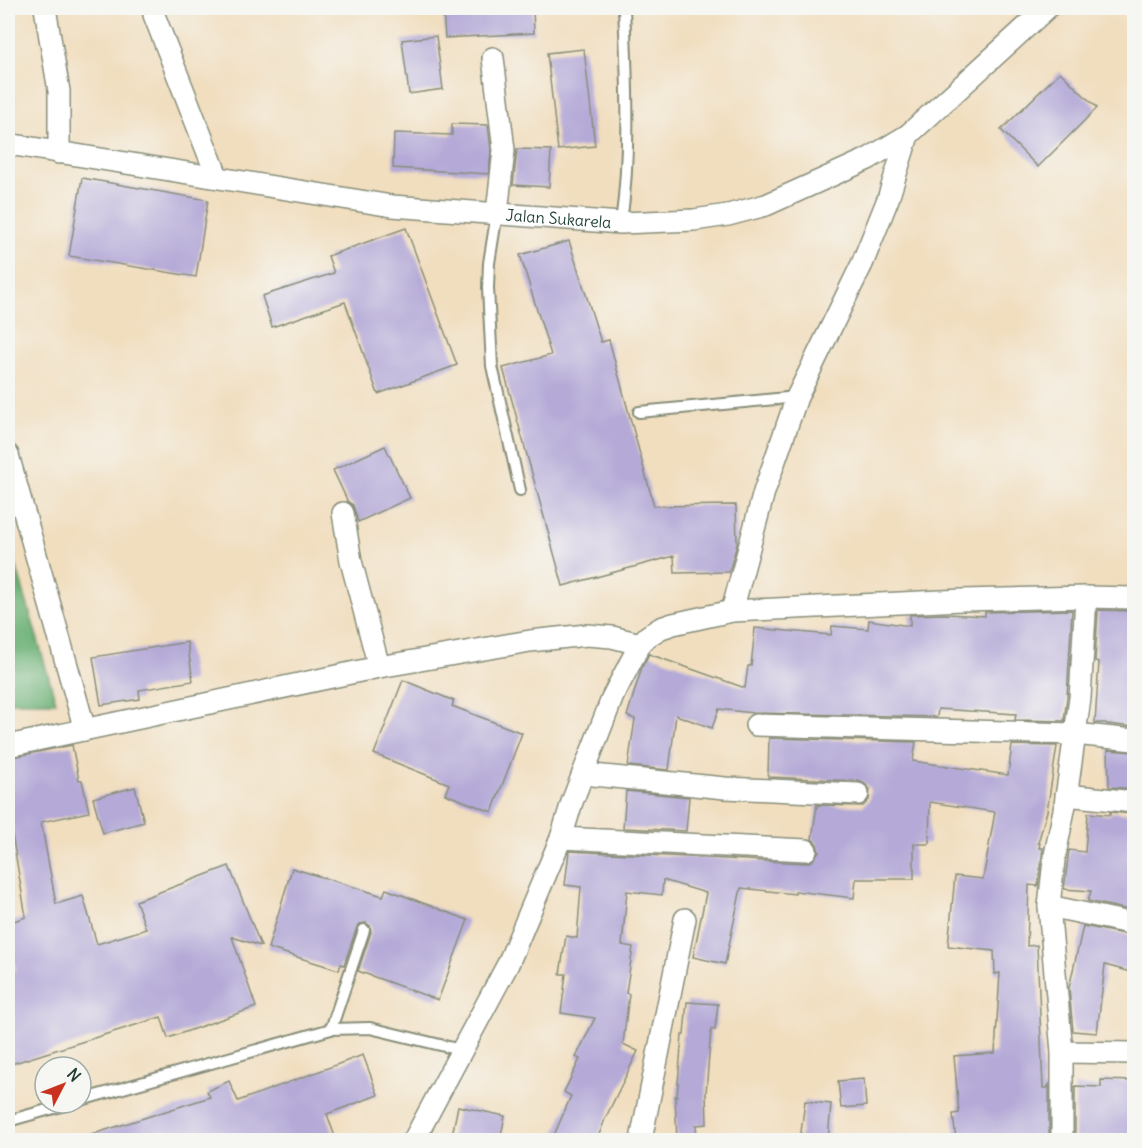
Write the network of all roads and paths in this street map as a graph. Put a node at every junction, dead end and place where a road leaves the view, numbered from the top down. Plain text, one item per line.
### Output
1 (45, 8) edge
2 (624, 8) edge
3 (1047, 8) edge
4 (154, 15) dead end
5 (494, 58) dead end
6 (908, 135) junction
7 (8, 144) edge
8 (59, 153) junction
9 (217, 176) junction
10 (497, 213) junction
11 (621, 223) junction
12 (796, 398) junction
13 (639, 412) dead end
14 (8, 455) edge
15 (520, 490) dead end
16 (343, 513) dead end
17 (1086, 597) junction
18 (1134, 598) edge
19 (732, 611) junction
20 (640, 644) junction
21 (379, 667) junction
22 (756, 724) dead end
23 (85, 730) junction
24 (1074, 734) junction
25 (1134, 740) edge
26 (8, 746) edge
27 (583, 774) junction
28 (858, 794) dead end
29 (1066, 795) junction
30 (1134, 802) edge
31 (561, 838) junction
32 (806, 850) dead end
33 (1049, 906) junction
34 (685, 919) dead end
35 (1134, 924) edge
36 (364, 930) dead end
37 (331, 1029) junction
38 (461, 1050) junction
39 (1062, 1052) junction
40 (1134, 1053) edge
41 (93, 1097) edge
42 (33, 1114) edge
43 (8, 1121) edge
44 (414, 1140) edge
45 (641, 1140) edge
46 (1062, 1140) edge

1 - 8 street
2 - 11 lane
3 - 6 street, Jalan Sukarela
4 - 9 street
5 - 10 street
6 - 11 street, Jalan Sukarela
6 - 12 street
7 - 8 street, Jalan Sukarela
8 - 9 street, Jalan Sukarela
9 - 10 street, Jalan Sukarela
10 - 11 street, Jalan Sukarela
10 - 15 lane
12 - 13 lane
12 - 19 street
14 - 23 street
16 - 21 street
17 - 18 street
17 - 19 street
17 - 24 street
19 - 20 street
20 - 21 street
20 - 27 street
21 - 23 street
22 - 24 street
23 - 26 street
24 - 25 street
24 - 29 street
27 - 28 street
27 - 31 street
29 - 30 street
29 - 33 street
31 - 32 street
31 - 38 street
33 - 35 street
33 - 39 street
34 - 45 street
36 - 37 lane
37 - 38 lane
37 - 41 lane
38 - 44 street
39 - 40 street
39 - 46 street
42 - 43 lane

